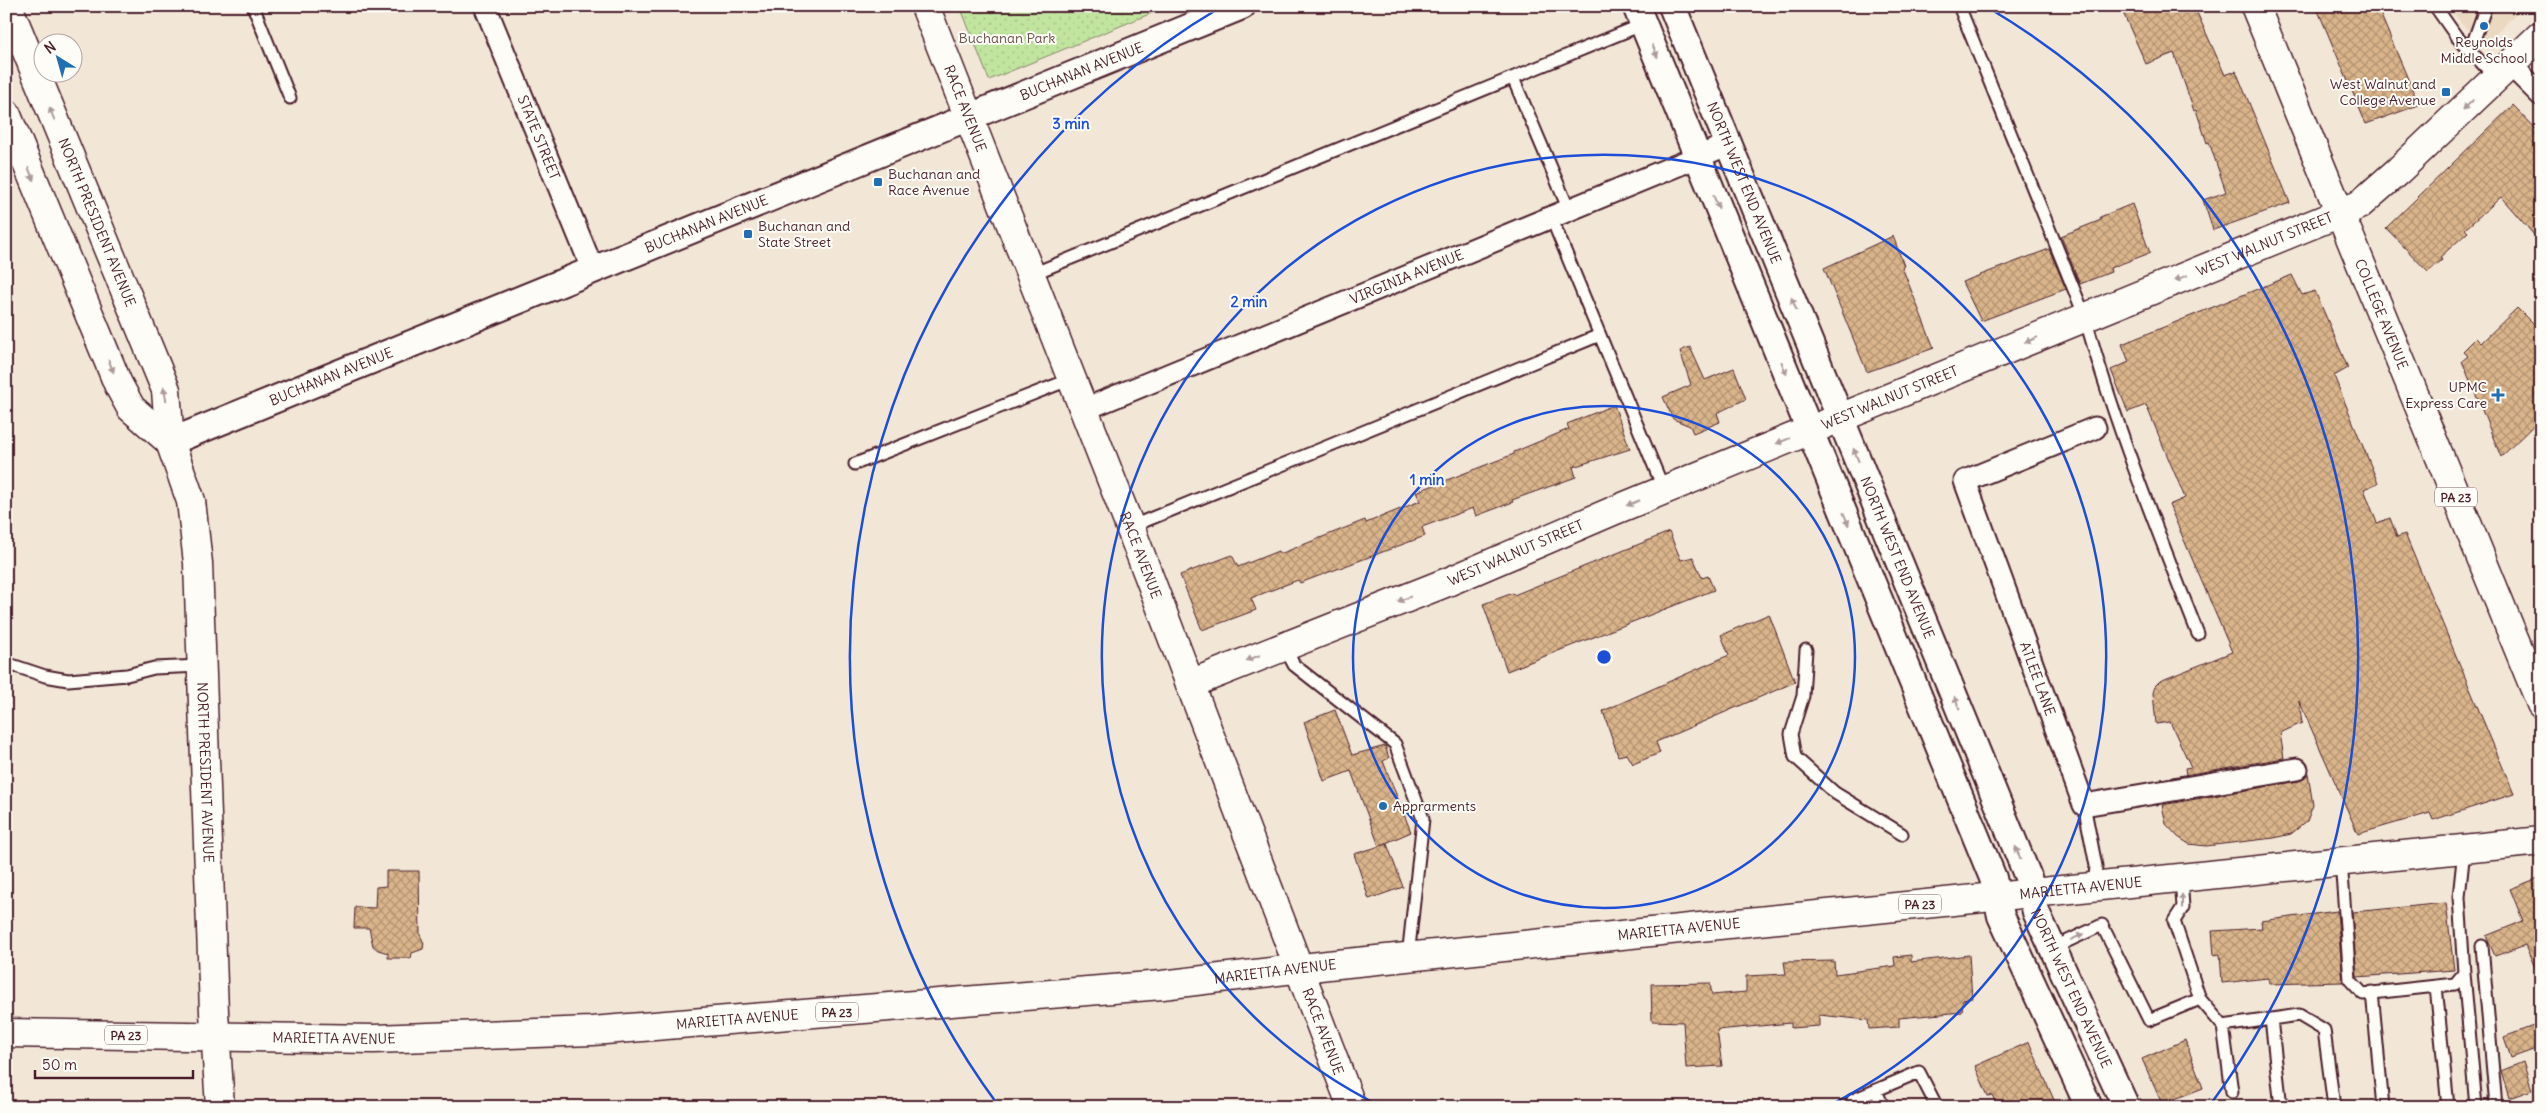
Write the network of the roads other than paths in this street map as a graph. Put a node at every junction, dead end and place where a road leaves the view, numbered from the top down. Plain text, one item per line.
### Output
1 (8, 6) edge
2 (253, 6) edge
3 (485, 6) edge
4 (925, 6) edge
5 (1242, 6) edge
6 (1672, 6) edge
7 (1958, 6) edge
8 (2255, 6) edge
9 (2435, 6) edge
10 (2486, 6) edge
11 (1640, 15) edge
12 (2541, 35) edge
13 (2470, 51) junction
14 (2503, 71) junction
15 (1513, 78) junction
16 (2541, 95) edge
17 (290, 98) dead end
18 (6, 112) edge
19 (968, 117) junction
20 (1729, 144) junction
21 (1698, 156) junction
22 (1560, 213) junction
23 (2340, 213) junction
24 (593, 270) junction
25 (1030, 274) junction
26 (2085, 317) junction
27 (1600, 335) junction
28 (1071, 379) junction
29 (1083, 410) junction
30 (1840, 418) junction
31 (2095, 428) dead end
32 (1809, 430) junction
33 (170, 442) junction
34 (855, 464) dead end
35 (1664, 490) junction
36 (1130, 527) junction
37 (2198, 634) dead end
38 (1284, 646) junction
39 (1806, 650) dead end
40 (6, 663) edge
41 (201, 666) junction
42 (1190, 684) junction
43 (2541, 704) edge
44 (2297, 769) dead end
45 (2084, 805) junction
46 (1902, 834) dead end
47 (2541, 841) edge
48 (2464, 850) junction
49 (2341, 861) junction
50 (2181, 878) junction
51 (2094, 887) junction
52 (2032, 893) junction
53 (1997, 896) junction
54 (2482, 946) dead end
55 (2053, 948) junction
56 (1408, 956) junction
57 (1300, 969) junction
58 (2464, 974) junction
59 (2436, 986) junction
60 (2372, 992) junction
61 (2200, 1000) junction
62 (2271, 1019) junction
63 (2223, 1026) junction
64 (6, 1033) edge
65 (216, 1037) junction
66 (1876, 1090) junction
67 (2232, 1092) dead end
68 (220, 1107) edge
69 (1352, 1107) edge
70 (1850, 1107) edge
71 (1883, 1107) edge
72 (1937, 1107) edge
73 (2089, 1107) edge
74 (2126, 1107) edge
75 (2281, 1107) edge
76 (2334, 1107) edge
77 (2383, 1107) edge
78 (2448, 1107) edge
79 (2476, 1107) edge
80 (2496, 1107) edge

33 -> 1 main road, NORTH PRESIDENT AVENUE
2 - 17 lane
3 - 24 street, STATE STREET
4 - 19 main road, RACE AVENUE
5 - 19 street, BUCHANAN AVENUE
6 - 20 street, NORTH WEST END AVENUE
7 - 26 lane
8 - 23 main road, COLLEGE AVENUE
9 - 13 lane
10 - 13 lane
11 - 15 lane
11 -> 21 street
12 - 14 main road, WEST WALNUT STREET
13 - 14 lane
14 - 16 street
14 -> 23 main road, WEST WALNUT STREET
15 - 22 lane
15 - 25 lane
18 -> 33 main road, NORTH PRESIDENT AVENUE
19 - 24 street, BUCHANAN AVENUE
19 - 25 main road, RACE AVENUE
20 - 21 street, VIRGINIA AVENUE
30 -> 20 street, NORTH WEST END AVENUE
21 - 22 street, VIRGINIA AVENUE
21 -> 32 street
22 - 27 lane
22 - 29 street, VIRGINIA AVENUE
23 -> 26 main road, WEST WALNUT STREET
23 - 43 main road, COLLEGE AVENUE / PA 23
24 - 33 street, BUCHANAN AVENUE
25 - 28 main road, RACE AVENUE
26 -> 30 main road, WEST WALNUT STREET
26 - 37 lane
27 - 35 lane
27 - 36 lane
28 - 29 main road, RACE AVENUE
28 - 34 lane
29 - 36 main road, RACE AVENUE
30 - 32 main road, WEST WALNUT STREET
52 -> 30 street, NORTH WEST END AVENUE
31 - 45 street, ATLEE LANE
32 -> 35 main road, WEST WALNUT STREET
32 -> 53 street
33 - 41 main road, NORTH PRESIDENT AVENUE
35 -> 38 main road, WEST WALNUT STREET
36 - 42 main road, RACE AVENUE
38 -> 42 main road, WEST WALNUT STREET
38 - 56 lane
39 - 46 lane
40 - 41 lane
41 - 65 main road, NORTH PRESIDENT AVENUE
42 - 57 main road, RACE AVENUE
44 - 45 street
45 - 51 lane
47 - 48 main road, MARIETTA AVENUE / PA 23
48 - 49 main road, MARIETTA AVENUE / PA 23
48 - 58 lane
49 - 50 main road, MARIETTA AVENUE / PA 23
49 - 60 lane
50 - 51 main road, MARIETTA AVENUE / PA 23
61 -> 50 lane
51 - 52 main road, MARIETTA AVENUE / PA 23
52 - 53 main road, MARIETTA AVENUE / PA 23
52 - 55 street, NORTH WEST END AVENUE
53 - 56 main road, MARIETTA AVENUE / PA 23
53 - 73 street
54 - 80 lane
55 -> 61 lane
55 - 74 street, NORTH WEST END AVENUE
56 - 57 main road, MARIETTA AVENUE / PA 23
57 - 65 main road, MARIETTA AVENUE / PA 23
57 - 69 main road, RACE AVENUE
58 - 59 lane
58 - 79 lane
59 - 60 lane
59 - 78 lane
60 - 77 lane
61 - 63 lane
62 - 63 lane
62 - 75 lane
62 - 76 lane
63 - 67 lane
64 - 65 main road, MARIETTA AVENUE / PA 23
65 - 68 main road, NORTH PRESIDENT AVENUE
66 - 70 lane
66 - 71 lane
66 - 72 lane

